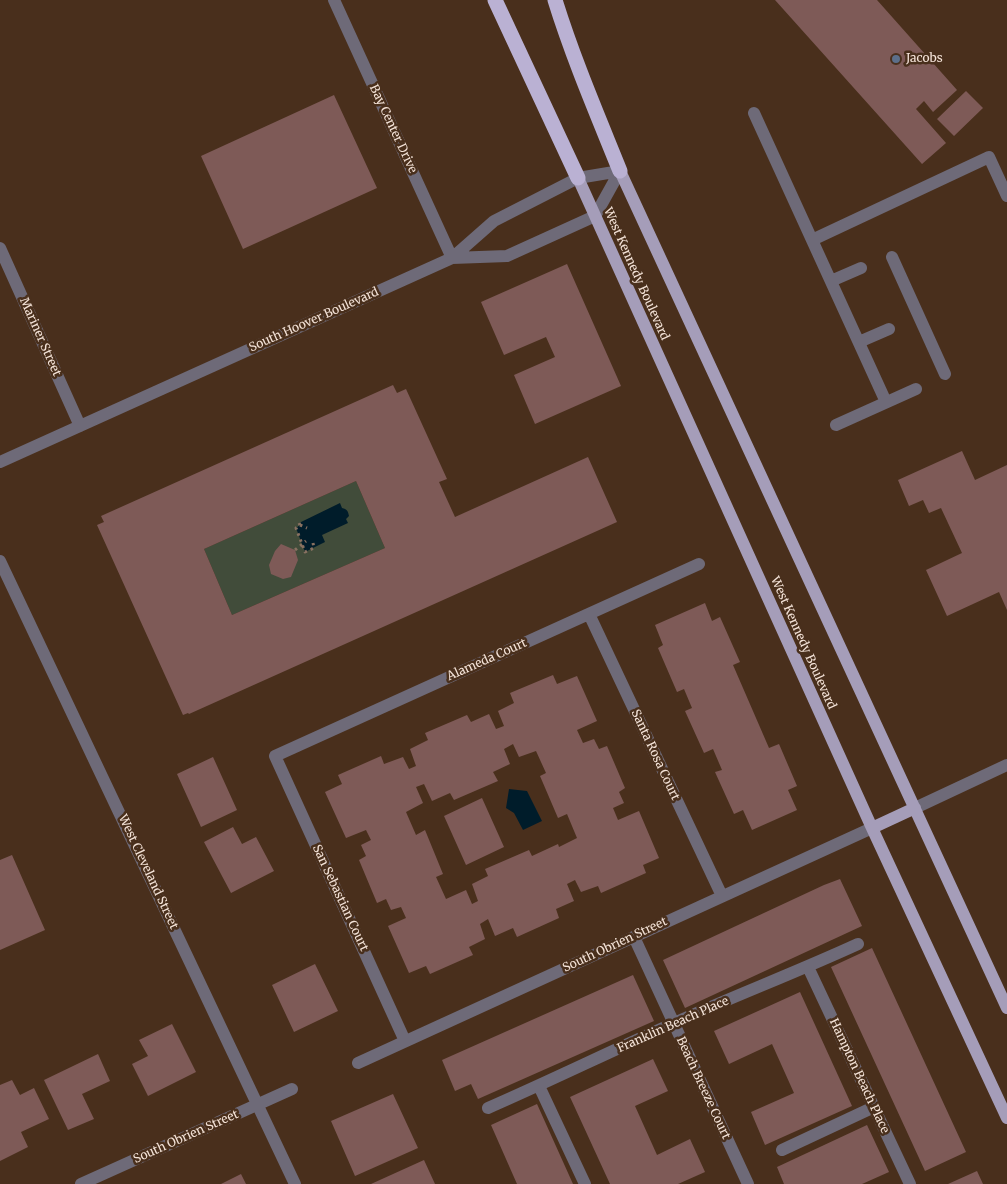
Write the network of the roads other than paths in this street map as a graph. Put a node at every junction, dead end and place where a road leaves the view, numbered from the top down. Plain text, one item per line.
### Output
1 (334, 0) edge
2 (495, 0) edge
3 (555, 0) edge
4 (754, 113) dead end
5 (620, 171) junction
6 (578, 178) junction
7 (1007, 196) edge
8 (595, 216) junction
9 (812, 240) junction
10 (0, 248) edge
11 (892, 257) dead end
12 (452, 258) junction
13 (861, 268) dead end
14 (831, 281) junction
15 (889, 329) dead end
16 (859, 342) junction
17 (945, 374) dead end
18 (916, 389) dead end
19 (886, 402) junction
20 (836, 425) dead end
21 (80, 426) junction
22 (0, 462) edge
23 (0, 561) edge
24 (699, 564) dead end
25 (588, 614) junction
26 (275, 756) joint
27 (1007, 765) edge
28 (915, 808) junction
29 (872, 828) junction
30 (722, 896) junction
31 (634, 936) junction
32 (858, 944) dead end
33 (808, 967) junction
34 (1007, 1008) edge
35 (673, 1024) junction
36 (405, 1041) junction
37 (358, 1063) dead end
38 (539, 1086) junction
39 (292, 1089) dead end
40 (258, 1104) junction
41 (874, 1107) junction
42 (488, 1108) dead end
43 (1007, 1118) edge
44 (782, 1150) dead end
45 (81, 1184) edge
46 (295, 1184) edge
47 (585, 1184) edge
48 (748, 1184) edge
49 (910, 1184) edge

1 - 12 street, Bay Center Drive
2 - 6 highway
3 - 5 highway
4 - 9 street
5 - 6 street, South Hoover Boulevard
5 - 8 street
5 - 28 main road
6 - 8 main road, West Kennedy Boulevard
6 - 12 street, South Hoover Boulevard
7 - 9 street
8 - 12 street
8 - 29 main road, West Kennedy Boulevard
9 - 14 street
10 - 21 street, Mariner Street
11 - 17 street
12 - 21 street, South Hoover Boulevard
13 - 14 street
14 - 16 street
15 - 16 street
16 - 19 street
18 - 19 street
19 - 20 street
21 - 22 street, South Hoover Boulevard
23 - 40 street, West Cleveland Street
24 - 25 street, Alameda Court
25 - 26 street, Alameda Court
25 - 30 street, Santa Rosa Court
26 - 36 street, San Sebastian Court
27 - 28 street
28 - 29 main road
28 - 34 main road
29 - 30 street, South Obrien Street
29 - 43 main road, West Kennedy Boulevard
30 - 31 street, South Obrien Street
31 - 35 street, Beach Breeze Court
31 - 36 street, South Obrien Street
32 - 33 street, Franklin Beach Place
33 - 35 street, Franklin Beach Place
33 - 41 street, Hampton Beach Place
35 - 38 street, Franklin Beach Place
35 - 48 street, Beach Breeze Court
36 - 37 street, South Obrien Street
38 - 42 street, Franklin Beach Place
38 - 47 street
39 - 40 street, South Obrien Street
40 - 45 street, South Obrien Street
40 - 46 street, West Cleveland Street
41 - 44 street
41 - 49 street, Hampton Beach Place

